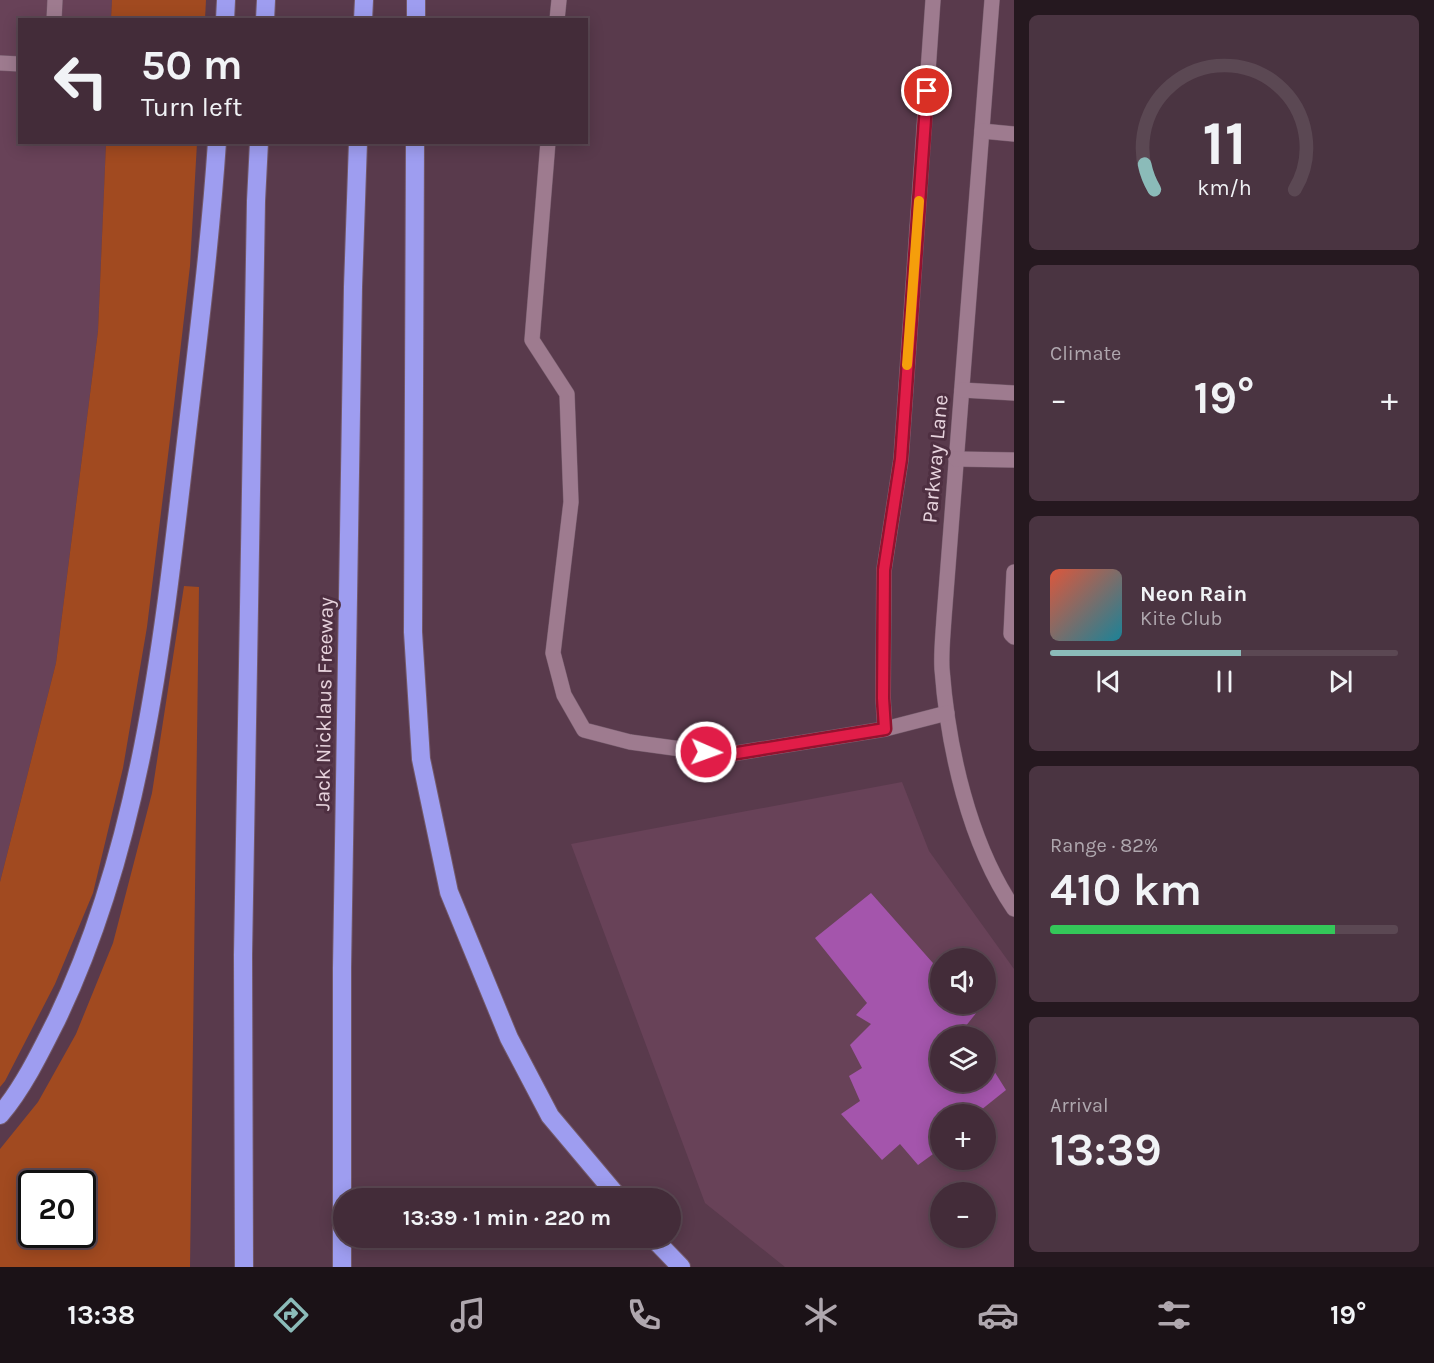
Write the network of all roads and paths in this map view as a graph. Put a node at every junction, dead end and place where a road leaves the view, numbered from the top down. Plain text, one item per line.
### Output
1 (55, 0) edge
2 (226, 0) edge
3 (266, 0) edge
4 (364, 0) edge
5 (416, 0) edge
6 (559, 0) edge
7 (933, 0) edge
8 (992, 0) edge
9 (54, 18) edge
10 (225, 18) edge
11 (265, 18) edge
12 (363, 18) edge
13 (416, 18) edge
14 (557, 18) edge
15 (0, 63) edge
16 (18, 64) edge
17 (982, 131) junction
18 (1014, 134) edge
19 (217, 144) edge
20 (259, 144) edge
21 (358, 144) edge
22 (415, 144) edge
23 (548, 144) edge
24 (962, 390) junction
25 (1014, 393) edge
26 (956, 459) junction
27 (1014, 459) edge
28 (1014, 572) edge
29 (1014, 637) edge
30 (947, 713) junction
31 (885, 729) junction
32 (1014, 909) edge
33 (0, 1115) edge
34 (611, 1188) edge
35 (663, 1248) edge
36 (244, 1267) edge
37 (342, 1267) edge
38 (681, 1267) edge

1 - 9 street
2 - 10 highway
3 - 11 highway
4 - 12 highway
5 - 13 highway
6 - 14 street
7 - 31 street
8 - 17 street, Parkway Lane
15 - 16 street
17 - 18 street
17 - 24 street, Parkway Lane
19 - 33 highway
20 - 36 highway
21 - 37 highway, Jack Nicklaus Freeway
22 - 34 highway
23 - 31 street
24 - 25 street
24 - 26 street, Parkway Lane
26 - 27 street
26 - 30 street, Parkway Lane
28 - 29 street
30 - 31 street
30 - 32 street, Parkway Lane
35 - 38 highway

